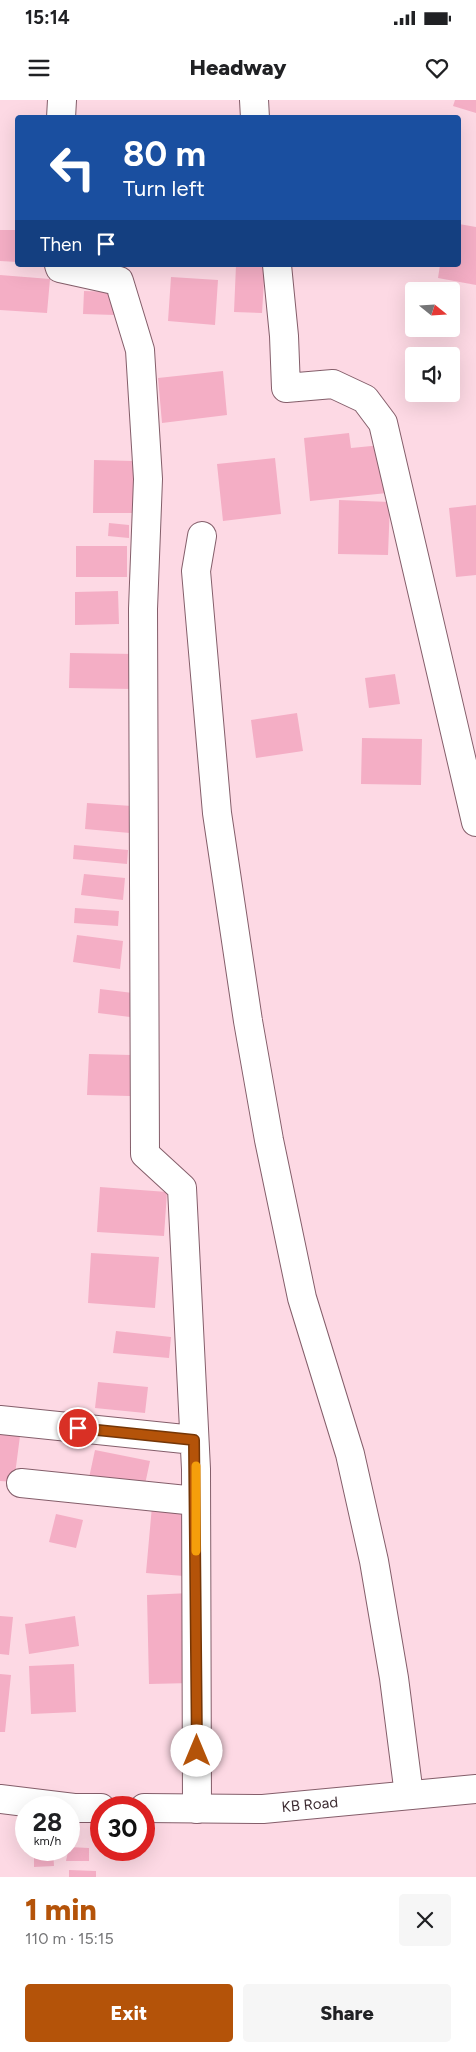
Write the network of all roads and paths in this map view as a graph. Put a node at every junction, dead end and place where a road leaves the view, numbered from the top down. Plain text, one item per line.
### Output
1 (62, 100) edge
2 (254, 100) edge
3 (61, 115) edge
4 (255, 115) edge
5 (60, 267) edge
6 (277, 267) edge
7 (202, 536) dead end
8 (474, 807) edge
9 (0, 1420) edge
10 (194, 1440) junction
11 (21, 1483) dead end
12 (196, 1501) junction
13 (476, 1789) edge
14 (409, 1795) junction
15 (0, 1799) edge
16 (90, 1808) edge
17 (155, 1808) edge
18 (197, 1808) junction

1 - 3 street
2 - 4 street
5 - 10 street
6 - 8 street
7 - 14 street
9 - 10 street
10 - 12 street
11 - 12 street
12 - 18 street
13 - 14 street, KB Road
14 - 18 street, KB Road
15 - 16 street
17 - 18 street, KB Road

